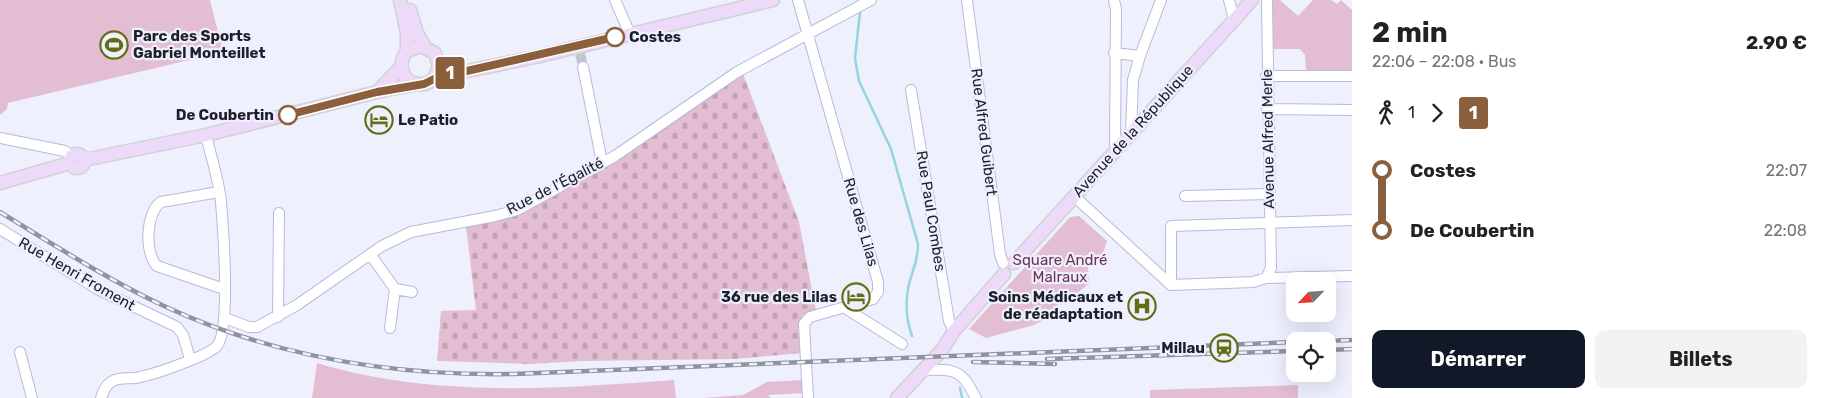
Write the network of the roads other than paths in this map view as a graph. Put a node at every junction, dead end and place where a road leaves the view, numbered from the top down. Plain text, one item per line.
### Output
1 (400, 0) edge
2 (408, 0) edge
3 (615, 0) edge
4 (773, 0) edge
5 (798, 0) edge
6 (871, 0) edge
7 (967, 0) edge
8 (1114, 0) edge
9 (1161, 0) edge
10 (1229, 0) edge
11 (1254, 0) edge
12 (1267, 0) edge
13 (1266, 15) junction
14 (1234, 20) junction
15 (630, 34) junction
16 (808, 35) junction
17 (425, 47) junction
18 (407, 52) junction
19 (1114, 53) junction
20 (1140, 56) junction
21 (438, 59) junction
22 (401, 67) junction
23 (583, 67) tunnel mouth
24 (474, 69) junction
25 (1266, 76) junction
26 (1352, 76) edge
27 (433, 80) junction
28 (417, 84) junction
29 (912, 90) dead end
30 (377, 92) junction
31 (1267, 109) junction
32 (1352, 110) edge
33 (1130, 134) junction
34 (206, 135) junction
35 (0, 138) edge
36 (1115, 150) junction
37 (71, 160) junction
38 (602, 162) junction
39 (0, 183) edge
40 (219, 192) junction
41 (1269, 194) junction
42 (1074, 196) junction
43 (1185, 196) dead end
44 (279, 213) dead end
45 (1352, 220) edge
46 (1270, 224) junction
47 (0, 229) edge
48 (370, 254) junction
49 (1007, 267) junction
50 (1352, 276) edge
51 (1266, 278) junction
52 (1171, 285) junction
53 (224, 289) junction
54 (395, 289) junction
55 (412, 292) dead end
56 (845, 308) junction
57 (278, 317) junction
58 (225, 318) junction
59 (390, 328) dead end
60 (954, 331) junction
61 (902, 344) dead end
62 (20, 352) dead end
63 (190, 359) junction
64 (923, 370) junction
65 (32, 398) edge
66 (101, 398) edge
67 (808, 398) edge
68 (891, 398) edge
69 (897, 398) edge
70 (976, 398) edge

1 - 18 main road
2 - 17 main road
3 - 15 street
4 - 15 main road
5 - 16 street, Rue des Lilas
6 - 16 street, Rue de l'Égalité
7 - 49 street, Rue Alfred Guibert
8 - 19 street
9 - 20 street
10 - 14 street
11 - 13 street
11 - 14 main road, Avenue de la République
12 - 13 street, Avenue Alfred Merle
13 - 25 street, Avenue Alfred Merle
14 - 33 main road, Avenue de la République
15 - 24 main road
16 - 38 street, Rue de l'Égalité
16 - 56 street, Rue des Lilas
17 - 18 main road
17 - 21 main road
18 - 22 main road
19 - 20 street
19 - 36 street
20 - 33 street
21 - 24 main road
21 - 27 main road
22 - 28 main road
22 - 30 main road
23 - 38 street
24 - 27 main road
25 - 26 street
25 - 31 street, Avenue Alfred Merle
27 - 28 main road
28 - 30 main road
29 - 60 street, Rue Paul Combes
30 - 34 main road
31 - 32 street
31 - 41 street, Avenue Alfred Merle
33 - 36 main road, Avenue de la République
34 - 37 main road
34 - 40 street
35 - 37 street
36 - 42 main road, Avenue de la République
37 - 39 main road
38 - 48 street, Rue de l'Égalité
40 - 53 street
40 - 53 street
41 - 43 street
41 - 46 street, Avenue Alfred Merle
42 - 49 main road, Avenue de la République
42 - 52 street
44 - 57 street
45 - 46 street
46 - 51 street, Avenue Alfred Merle
46 - 52 street
47 - 63 street, Rue Henri Froment
48 - 54 street
48 - 57 street, Rue de l'Égalité
49 - 60 main road, Avenue de la République
50 - 51 street
51 - 52 street
53 - 58 street
54 - 55 street
54 - 59 street
56 - 61 street
56 - 67 street, Rue des Lilas
57 - 58 street, Rue de l'Égalité
58 - 63 street
60 - 64 main road, Avenue de la République
60 - 68 main road, Avenue de la République
62 - 65 street
63 - 66 street
64 - 69 main road, Avenue de la République
64 - 70 street

